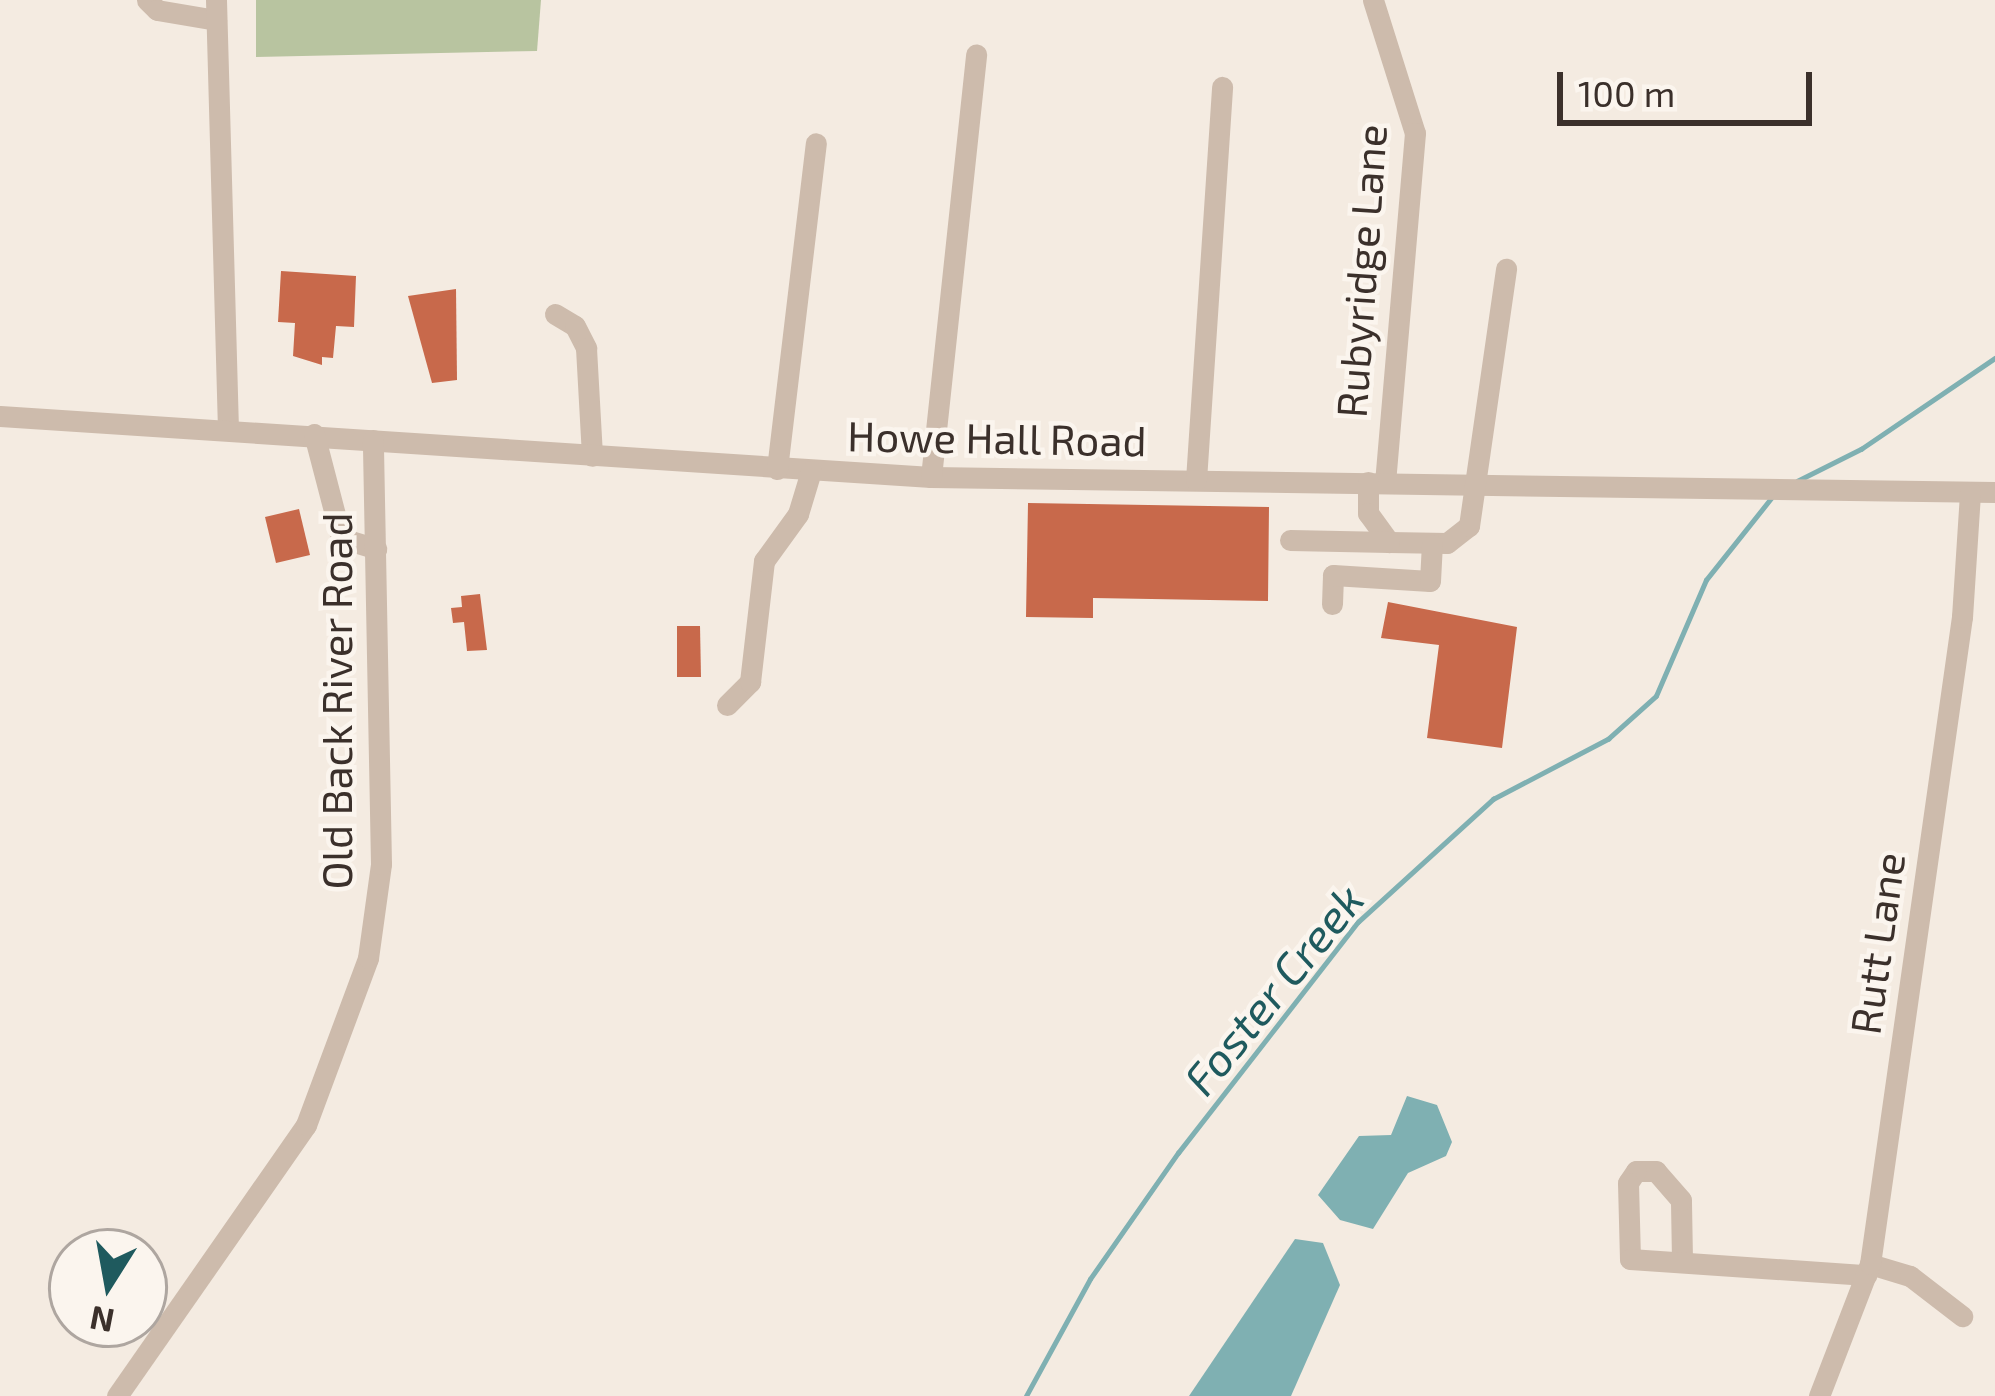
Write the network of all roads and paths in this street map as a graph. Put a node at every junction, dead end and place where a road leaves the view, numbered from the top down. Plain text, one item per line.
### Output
1 (147, 0) edge
2 (1373, 0) edge
3 (216, 10) edge
4 (976, 54) dead end
5 (1222, 87) dead end
6 (816, 142) dead end
7 (1506, 269) dead end
8 (555, 314) dead end
9 (0, 416) edge
10 (228, 427) junction
11 (314, 434) junction
12 (373, 440) junction
13 (592, 456) junction
14 (777, 469) junction
15 (811, 471) junction
16 (931, 477) junction
17 (1196, 480) junction
18 (1377, 482) junction
19 (1475, 483) junction
20 (1970, 492) junction
21 (1995, 492) edge
22 (375, 498) junction
23 (331, 501) junction
24 (1290, 540) dead end
25 (1390, 542) junction
26 (1432, 545) junction
27 (376, 549) junction
28 (1332, 604) dead end
29 (727, 705) dead end
30 (1682, 1260) dead end
31 (1868, 1270) junction
32 (1963, 1316) dead end
33 (117, 1396) edge
34 (1819, 1396) edge

1 - 3 street
2 - 18 street, Rubyridge Lane
3 - 10 street
4 - 16 street
5 - 17 street
6 - 14 street
7 - 19 street
8 - 13 street
9 - 10 street, Howe Hall Road
10 - 11 street, Howe Hall Road
11 - 12 street, Howe Hall Road
11 - 23 street
12 - 13 street, Howe Hall Road
12 - 22 street, Old Back River Road
13 - 14 street, Howe Hall Road
14 - 15 street, Howe Hall Road
15 - 16 street, Howe Hall Road
15 - 29 street
16 - 17 street, Howe Hall Road
17 - 18 street, Howe Hall Road
18 - 19 street, Howe Hall Road
18 - 25 street
19 - 20 street, Howe Hall Road
19 - 26 street
20 - 21 street, Howe Hall Road
20 - 31 street, Rutt Lane
22 - 23 street
22 - 27 street, Old Back River Road
23 - 27 street
24 - 25 street
25 - 26 street
26 - 28 street
27 - 33 street, Old Back River Road
30 - 31 street
31 - 32 street
31 - 34 street, Rutt Lane

